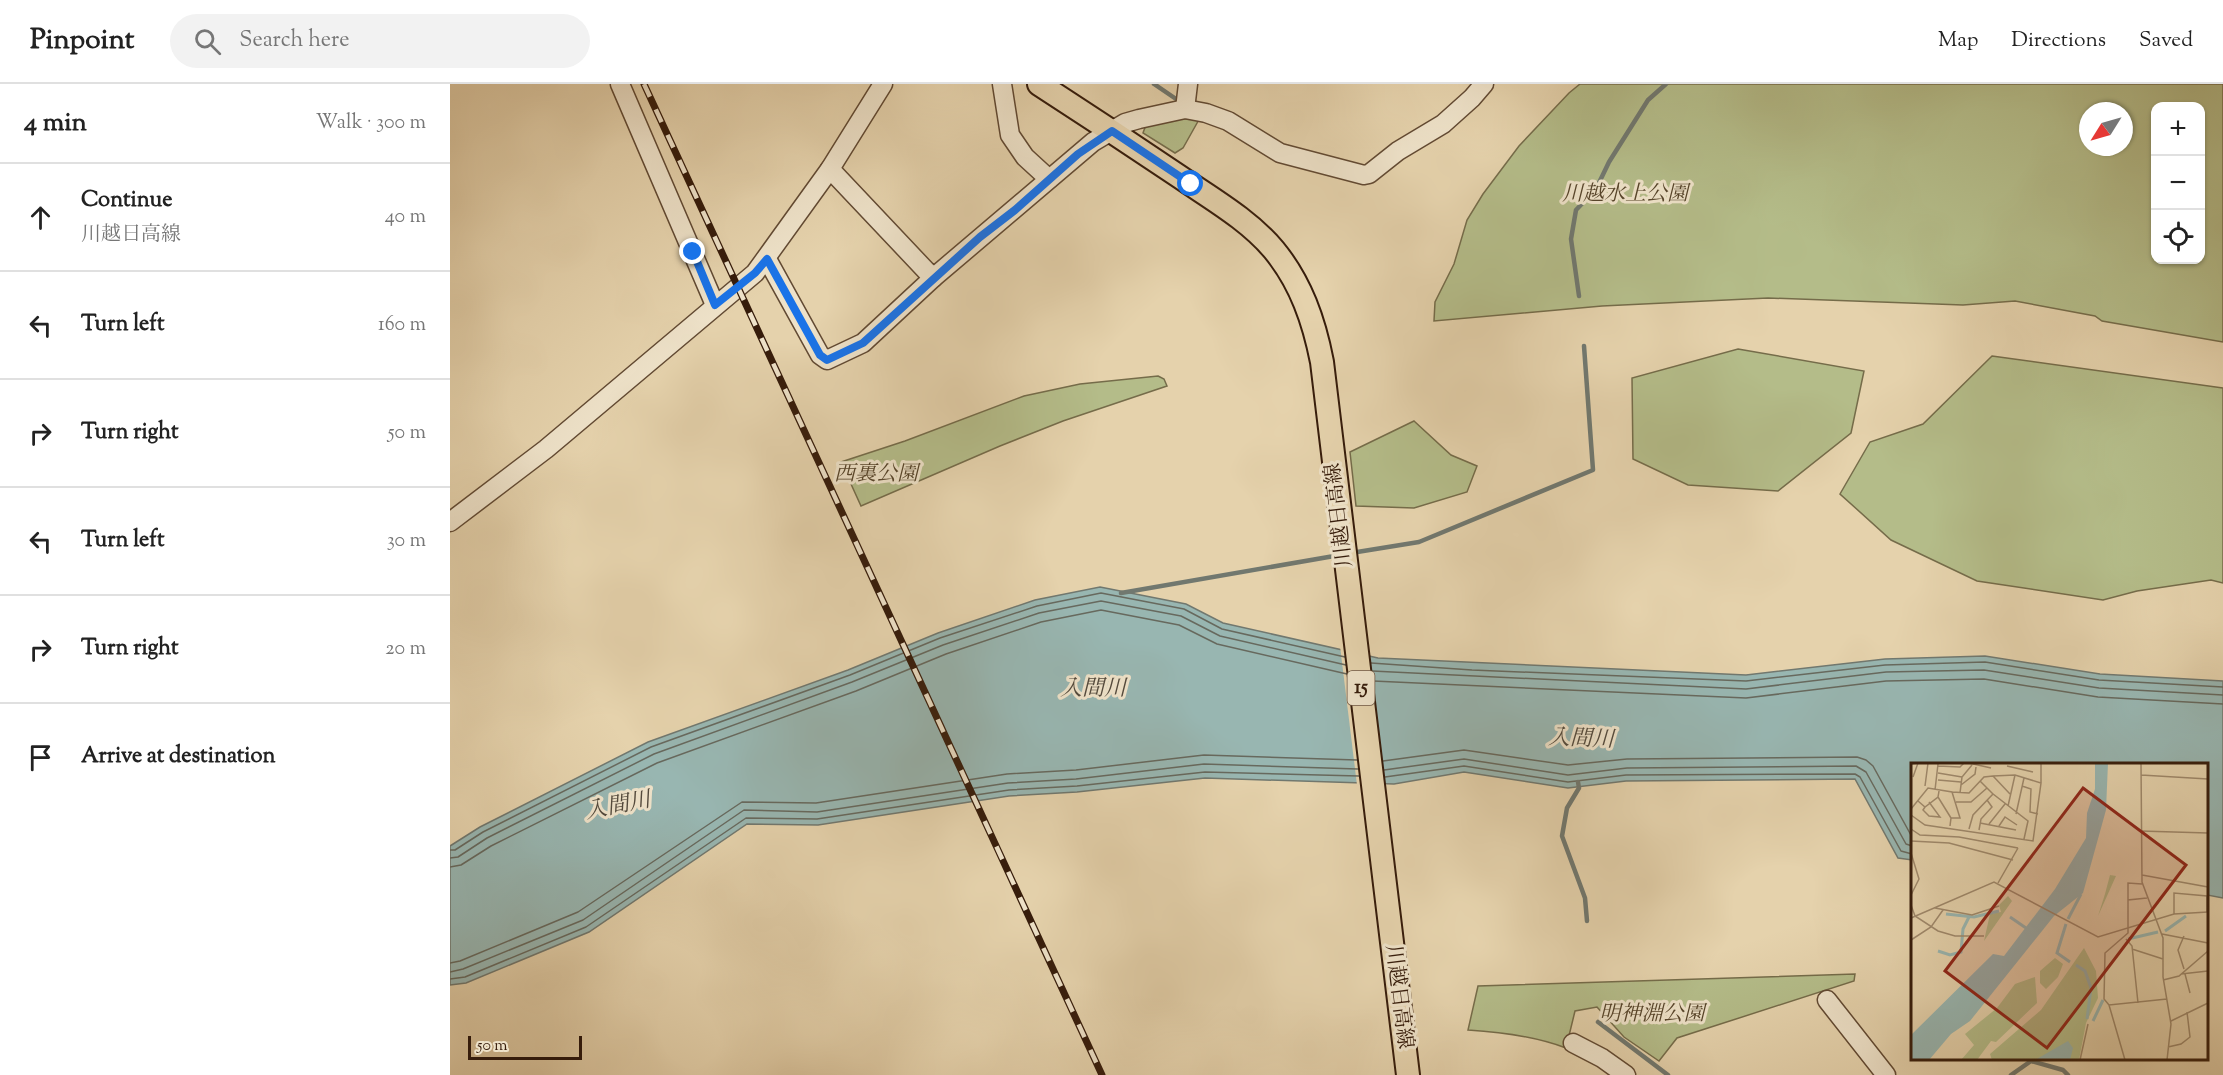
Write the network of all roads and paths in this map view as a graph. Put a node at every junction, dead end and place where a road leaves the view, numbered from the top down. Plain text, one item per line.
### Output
1 (620, 84) edge
2 (883, 84) edge
3 (1002, 84) edge
4 (1039, 84) edge
5 (1188, 84) edge
6 (1484, 84) edge
7 (1185, 109) junction
8 (1112, 131) junction
9 (830, 169) junction
10 (1050, 179) junction
11 (767, 259) junction
12 (933, 278) junction
13 (715, 305) junction
14 (450, 521) edge
15 (1827, 1000) dead end
16 (1573, 1043) dead end
17 (1408, 1075) edge
18 (1626, 1075) edge
19 (1886, 1075) edge

1 - 13 street
2 - 9 street
3 - 10 street
4 - 8 main road, 川越日高線 / 15
5 - 7 street
6 - 7 street
7 - 8 street
8 - 10 street
8 - 17 main road, 川越日高線 / 15
9 - 11 street
9 - 12 street
10 - 12 street
11 - 12 street
11 - 13 street
13 - 14 street
15 - 19 street
16 - 18 street

